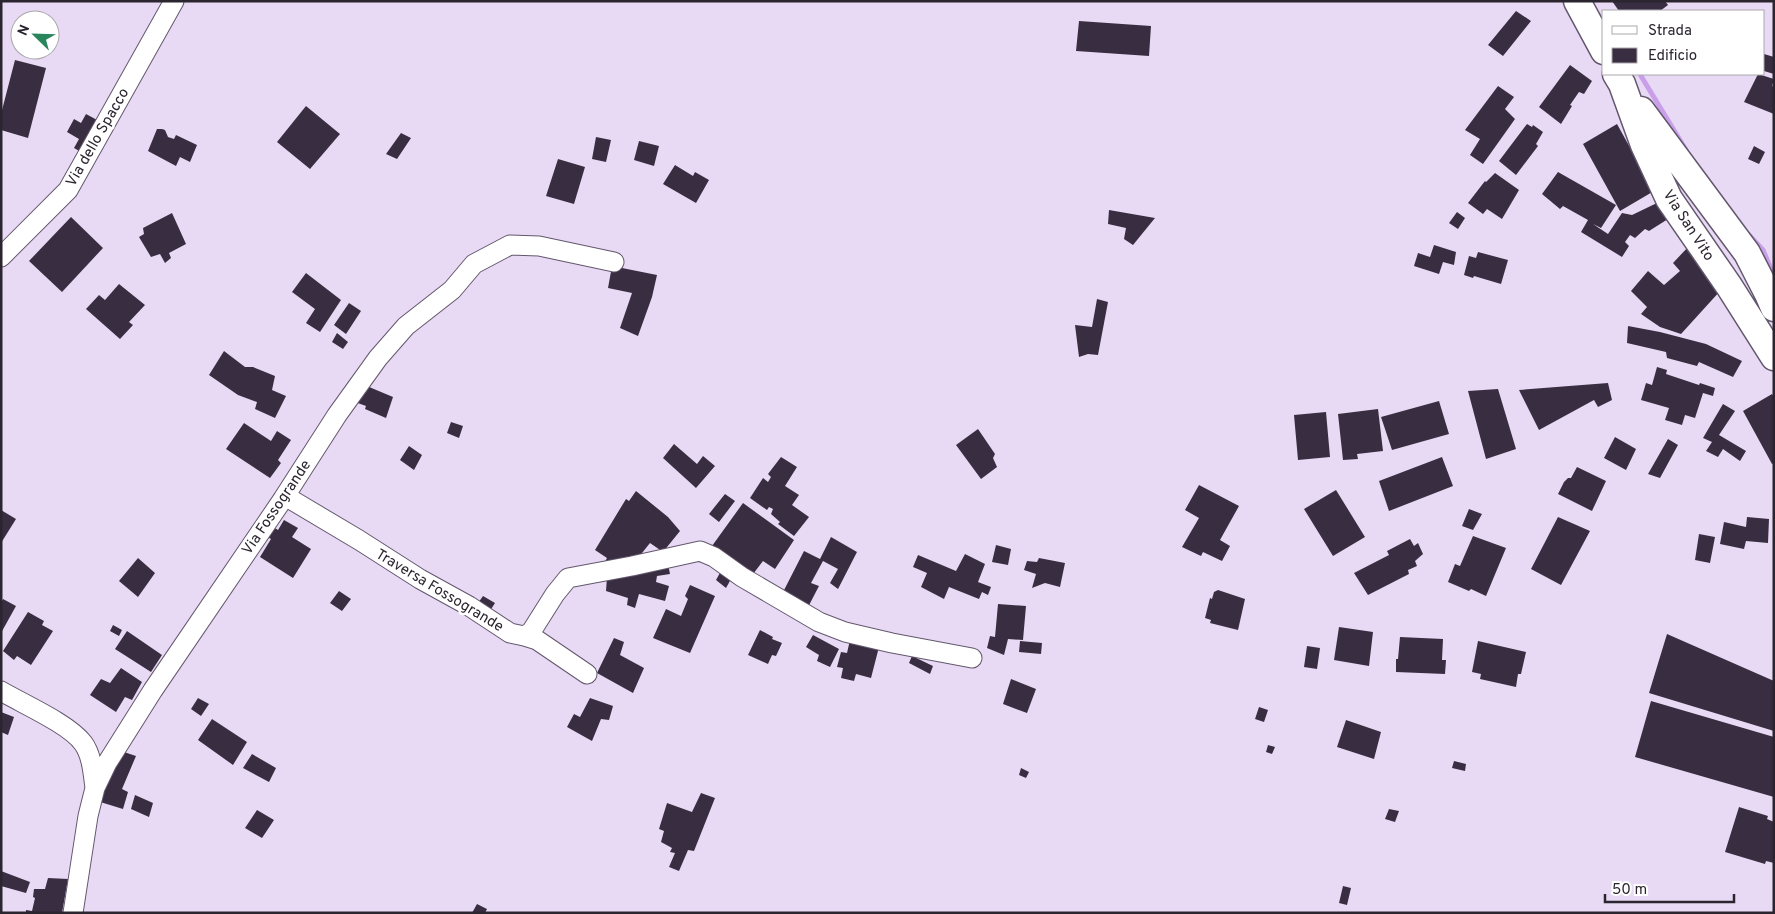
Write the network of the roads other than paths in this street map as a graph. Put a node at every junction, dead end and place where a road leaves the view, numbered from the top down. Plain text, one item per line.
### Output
1 (174, 1) edge
2 (1577, 1) edge
3 (1602, 47) edge
4 (1619, 79) edge
5 (1, 257) edge
6 (614, 262) dead end
7 (1774, 308) edge
8 (1774, 357) edge
9 (285, 496) junction
10 (524, 636) junction
11 (972, 658) dead end
12 (587, 674) dead end
13 (1, 691) edge
14 (95, 788) junction
15 (74, 913) edge

1 - 5 street, Via dello Spacco
2 - 3 street
4 - 7 street, Via San Vito
4 - 8 street, Via San Vito
6 - 9 street, Via Fossogrande
9 - 10 street, Traversa Fossogrande
9 - 14 street, Via Fossogrande
10 - 11 street, Traversa Fossogrande
10 - 12 street
13 - 14 street
14 - 15 street, Via Fossogrande

